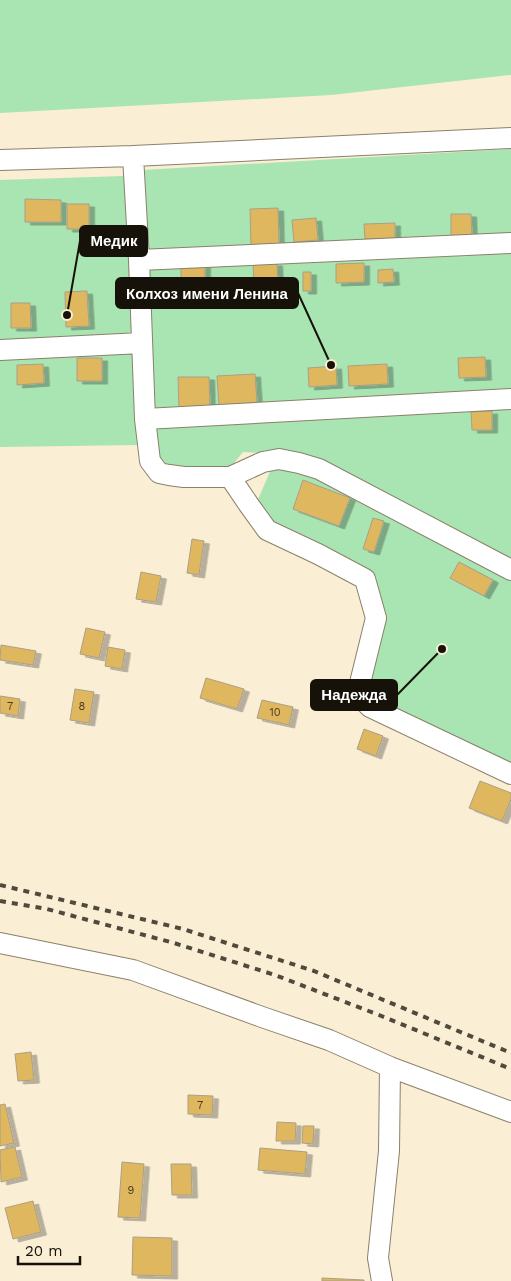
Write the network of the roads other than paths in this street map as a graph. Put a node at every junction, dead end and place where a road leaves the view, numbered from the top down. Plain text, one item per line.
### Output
1 (511, 138) edge
2 (132, 156) junction
3 (0, 160) edge
4 (511, 243) edge
5 (139, 260) junction
6 (142, 343) junction
7 (0, 350) edge
8 (511, 400) edge
9 (145, 419) junction
10 (230, 477) junction
11 (511, 553) edge
12 (482, 555) junction
13 (511, 570) edge
14 (511, 774) edge
15 (0, 943) edge
16 (390, 1067) junction
17 (511, 1112) edge
18 (382, 1281) edge

1 - 2 street
2 - 3 street
2 - 5 street
4 - 5 street
5 - 6 street
6 - 7 street
6 - 9 street
8 - 9 street
9 - 10 street
10 - 12 street
10 - 14 street
11 - 12 street
12 - 13 street
15 - 16 street
16 - 17 street
16 - 18 street

